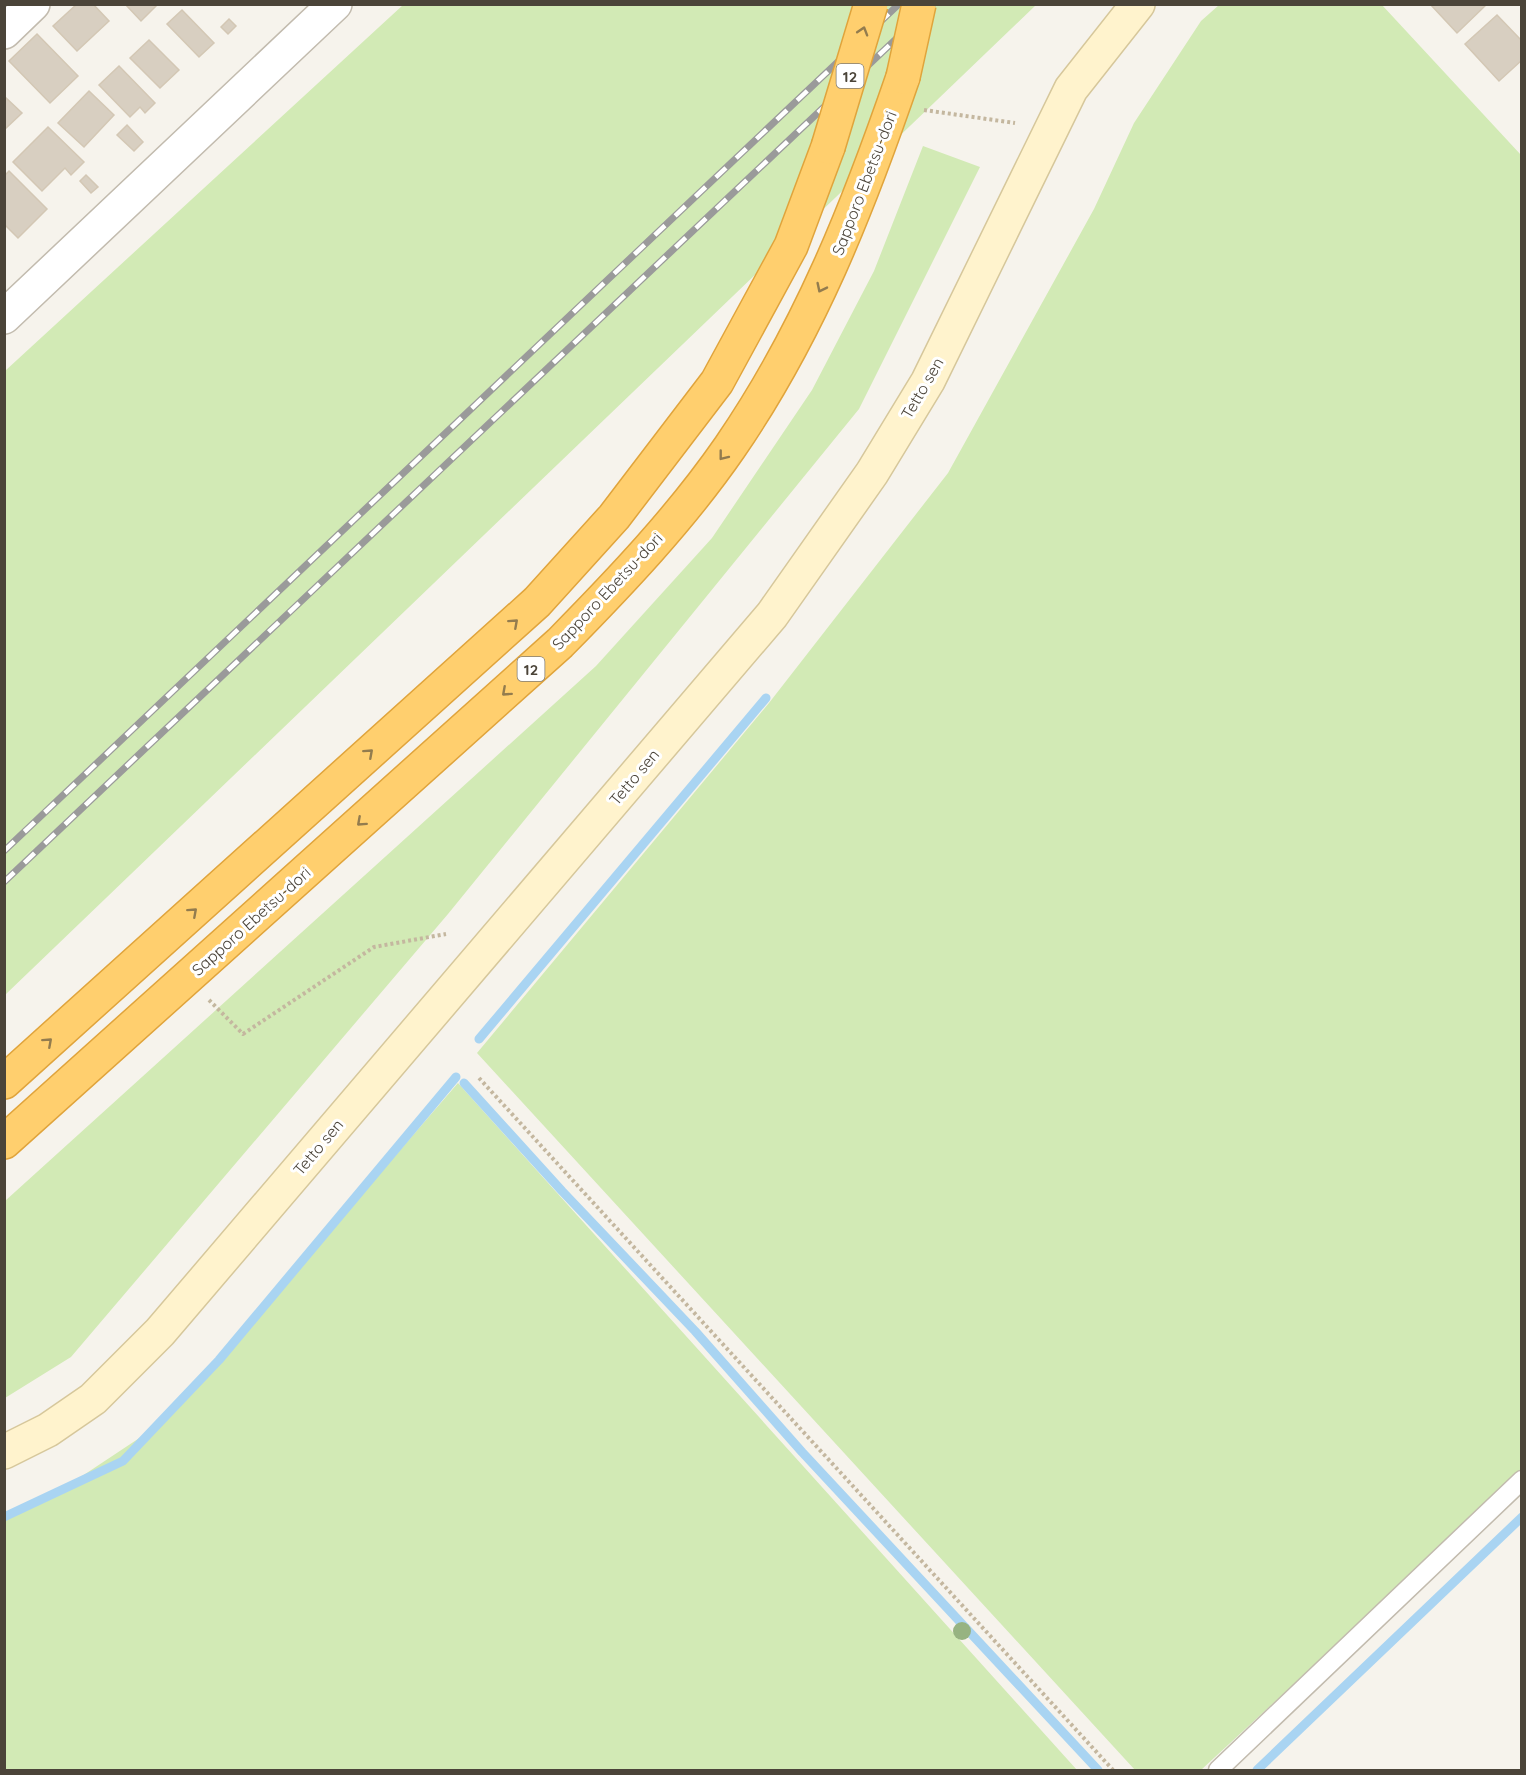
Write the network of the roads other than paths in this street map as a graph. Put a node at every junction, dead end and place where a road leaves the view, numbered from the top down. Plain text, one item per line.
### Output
1 (33, 4) edge
2 (335, 4) edge
3 (871, 4) edge
4 (919, 4) edge
5 (1138, 4) edge
6 (4, 32) edge
7 (4, 317) edge
8 (4, 1082) edge
9 (4, 1142) edge
10 (4, 1452) edge
11 (1521, 1480) edge
12 (1218, 1770) edge

1 - 6 street
2 - 7 street
8 -> 3 highway, 12, bridge
4 -> 9 highway, Sapporo Ebetsu-dori / 12, bridge
5 - 10 street, Tetto sen
11 - 12 lane

